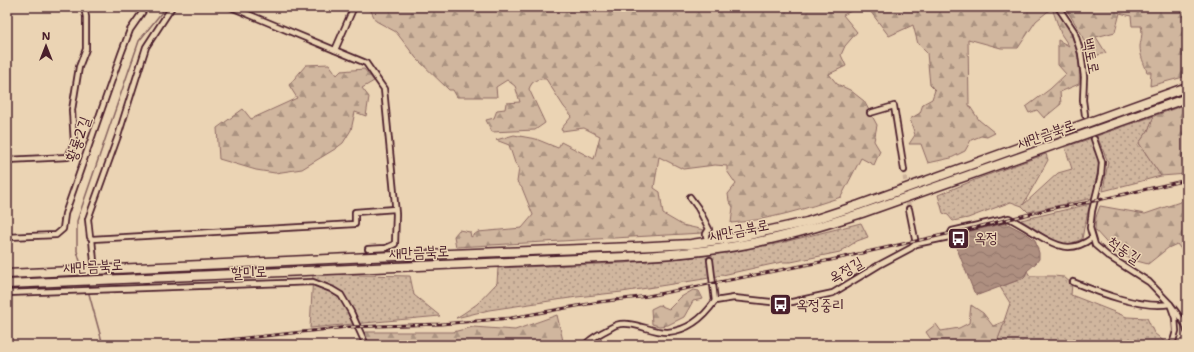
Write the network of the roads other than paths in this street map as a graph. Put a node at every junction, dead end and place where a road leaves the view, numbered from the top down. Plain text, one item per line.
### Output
1 (84, 7) edge
2 (146, 7) edge
3 (172, 7) edge
4 (231, 7) edge
5 (1058, 7) edge
6 (353, 9) dead end
7 (335, 50) junction
8 (1187, 87) edge
9 (1187, 98) edge
10 (870, 113) dead end
11 (1085, 115) dead end
12 (1095, 135) junction
13 (7, 160) edge
14 (904, 170) tunnel mouth
15 (690, 197) dead end
16 (395, 209) junction
17 (909, 209) tunnel mouth
18 (706, 236) dead end
19 (7, 237) edge
20 (1092, 238) junction
21 (92, 239) junction
22 (916, 244) junction
23 (368, 249) dead end
24 (710, 260) dead end
25 (95, 266) junction
26 (7, 273) edge
27 (1073, 282) dead end
28 (7, 284) edge
29 (7, 293) edge
30 (716, 301) junction
31 (1170, 304) junction
32 (1187, 330) edge
33 (366, 345) edge
34 (585, 345) edge
35 (1172, 345) edge

1 - 13 street
2 - 19 street, 황룡2길
3 - 21 street
4 - 7 street
5 - 11 street, 백토로
6 - 7 street
7 - 16 street
8 - 25 highway, 새만금북로
9 - 12 highway, 새만금북로
10 - 14 street
12 - 20 street, 척동길
12 - 28 highway, 새만금북로
15 - 18 street
16 - 21 street
16 - 23 street
17 - 22 street
20 - 22 street, 옥정길
20 - 31 street, 척동길
21 - 25 street
22 - 30 street, 옥정길
24 - 30 street
25 - 26 highway, 새만금북로
27 - 31 street
29 - 33 street, 할미로
30 - 34 street
31 - 32 street
31 - 35 street, 척동길

